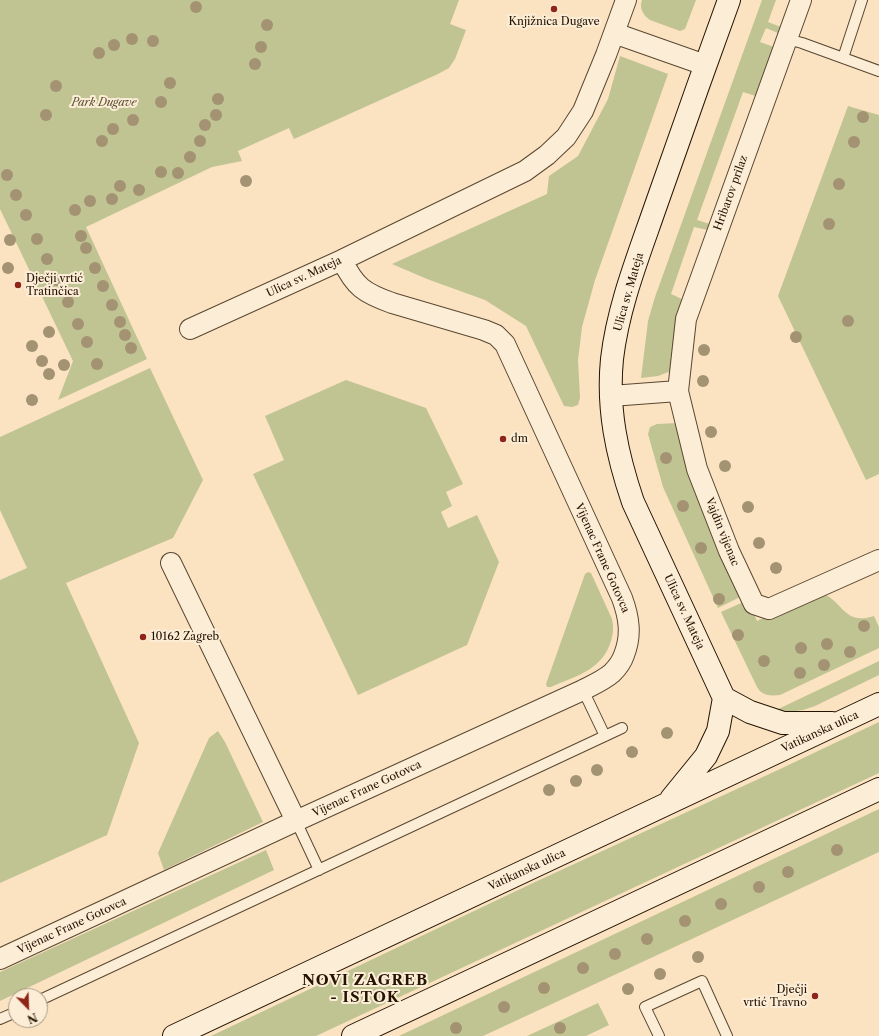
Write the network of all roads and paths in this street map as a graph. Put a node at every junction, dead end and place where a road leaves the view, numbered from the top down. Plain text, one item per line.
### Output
1 (626, 0) edge
2 (729, 0) edge
3 (801, 0) edge
4 (862, 0) edge
5 (614, 33) junction
6 (787, 38) junction
7 (843, 58) junction
8 (705, 65) junction
9 (879, 71) edge
10 (342, 260) junction
11 (190, 329) dead end
12 (678, 391) junction
13 (611, 396) junction
14 (879, 560) edge
15 (171, 563) dead end
16 (583, 690) junction
17 (724, 698) junction
18 (879, 704) edge
19 (840, 723) junction
20 (622, 728) dead end
21 (605, 736) junction
22 (879, 789) edge
23 (666, 805) junction
24 (296, 821) junction
25 (319, 870) junction
26 (0, 960) edge
27 (48, 996) edge
28 (174, 1036) edge
29 (353, 1036) edge
30 (659, 1036) edge
31 (727, 1036) edge

1 - 5 street, Ulica sv. Mateja
2 - 8 street, Ulica sv. Mateja
3 - 6 street, Hribarov prilaz
4 - 7 lane
5 - 8 street
5 - 10 street, Ulica sv. Mateja
6 - 7 lane
6 - 12 street, Hribarov prilaz
7 - 9 lane
8 - 13 street, Ulica sv. Mateja
10 - 11 street, Ulica sv. Mateja
10 - 16 street, Vijenac Frane Gotovca
12 - 13 street
12 - 14 street, Vajdin vijenac
13 - 17 street, Ulica sv. Mateja
15 - 24 street
16 - 21 lane
16 - 24 street, Vijenac Frane Gotovca
17 - 19 street
17 - 23 street
18 - 19 street, Vatikanska ulica
19 - 23 street, Vatikanska ulica
20 - 21 lane
21 - 25 lane
22 - 29 street
23 - 28 street, Vatikanska ulica
24 - 25 lane
24 - 26 street, Vijenac Frane Gotovca
25 - 27 lane
30 - 31 lane

